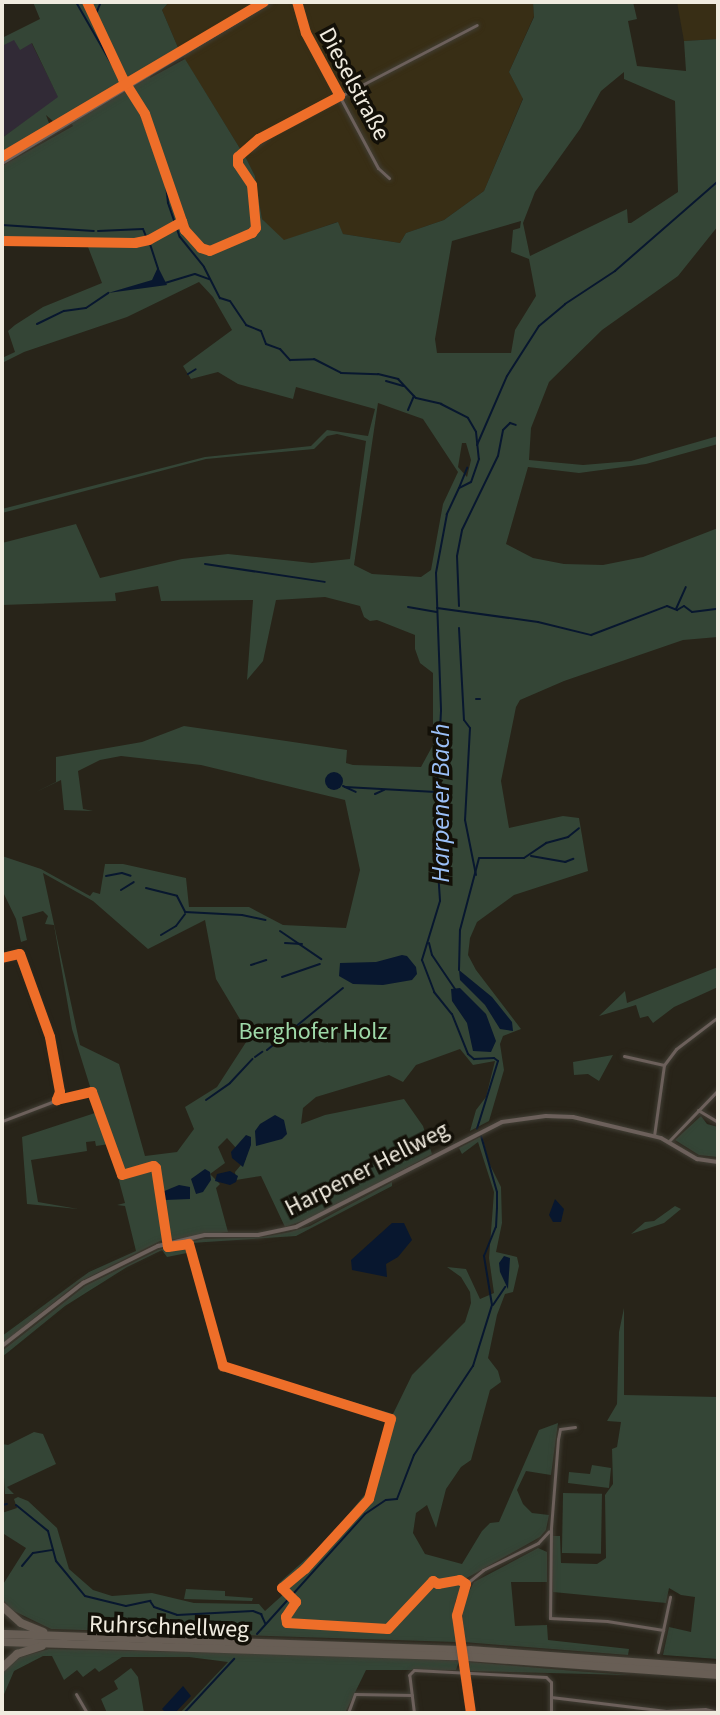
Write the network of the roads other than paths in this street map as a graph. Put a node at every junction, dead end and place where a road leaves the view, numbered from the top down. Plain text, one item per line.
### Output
1 (269, 2) edge
2 (297, 2) edge
3 (477, 25) dead end
4 (340, 96) junction
5 (250, 149) dead end
6 (2, 163) edge
7 (389, 178) dead end
8 (2, 958) edge
9 (718, 1017) edge
10 (624, 1056) dead end
11 (664, 1065) junction
12 (718, 1090) edge
13 (698, 1110) junction
14 (2, 1121) edge
15 (718, 1122) edge
16 (654, 1136) junction
17 (669, 1141) junction
18 (718, 1162) edge
19 (2, 1346) edge
20 (575, 1427) dead end
21 (551, 1528) junction
22 (538, 1543) junction
23 (550, 1551) junction
24 (670, 1597) dead end
25 (2, 1606) edge
26 (663, 1630) junction
27 (2, 1634) edge
28 (67, 1640) junction
29 (2, 1642) edge
30 (658, 1652) dead end
31 (2, 1668) edge
32 (718, 1668) edge
33 (465, 1673) junction
34 (718, 1675) edge
35 (76, 1694) dead end
36 (412, 1695) junction
37 (551, 1697) junction
38 (624, 1705) junction
39 (718, 1712) edge
40 (87, 1713) edge
41 (348, 1713) edge
42 (414, 1713) edge
43 (471, 1713) edge
44 (551, 1713) edge
45 (626, 1713) edge

1 - 6 street
2 - 4 street, Dieselstraße
3 - 4 street
4 - 5 street
4 - 7 street, Dieselstraße
8 - 14 street
9 - 11 street
10 - 11 street
11 - 16 street
12 - 13 street
13 - 15 street
13 - 17 street
16 - 17 street, Harpener Hellweg
16 - 19 street, Harpener Hellweg
17 - 18 street, Harpener Hellweg
20 - 21 street
21 - 22 street
21 - 23 street
22 - 23 street
22 - 33 street, bridge
23 - 26 street
24 - 26 street
25 - 28 highway
26 - 30 street
27 - 28 highway, Ruhrschnellweg
28 - 29 highway, Ruhrschnellweg
28 - 31 highway
28 - 32 highway, Ruhrschnellweg
28 - 34 highway, Ruhrschnellweg
33 - 36 street
33 - 37 street
33 - 43 street
35 - 40 street
36 - 41 street
36 - 42 street
37 - 38 street
37 - 44 street
38 - 39 street
38 - 45 street

